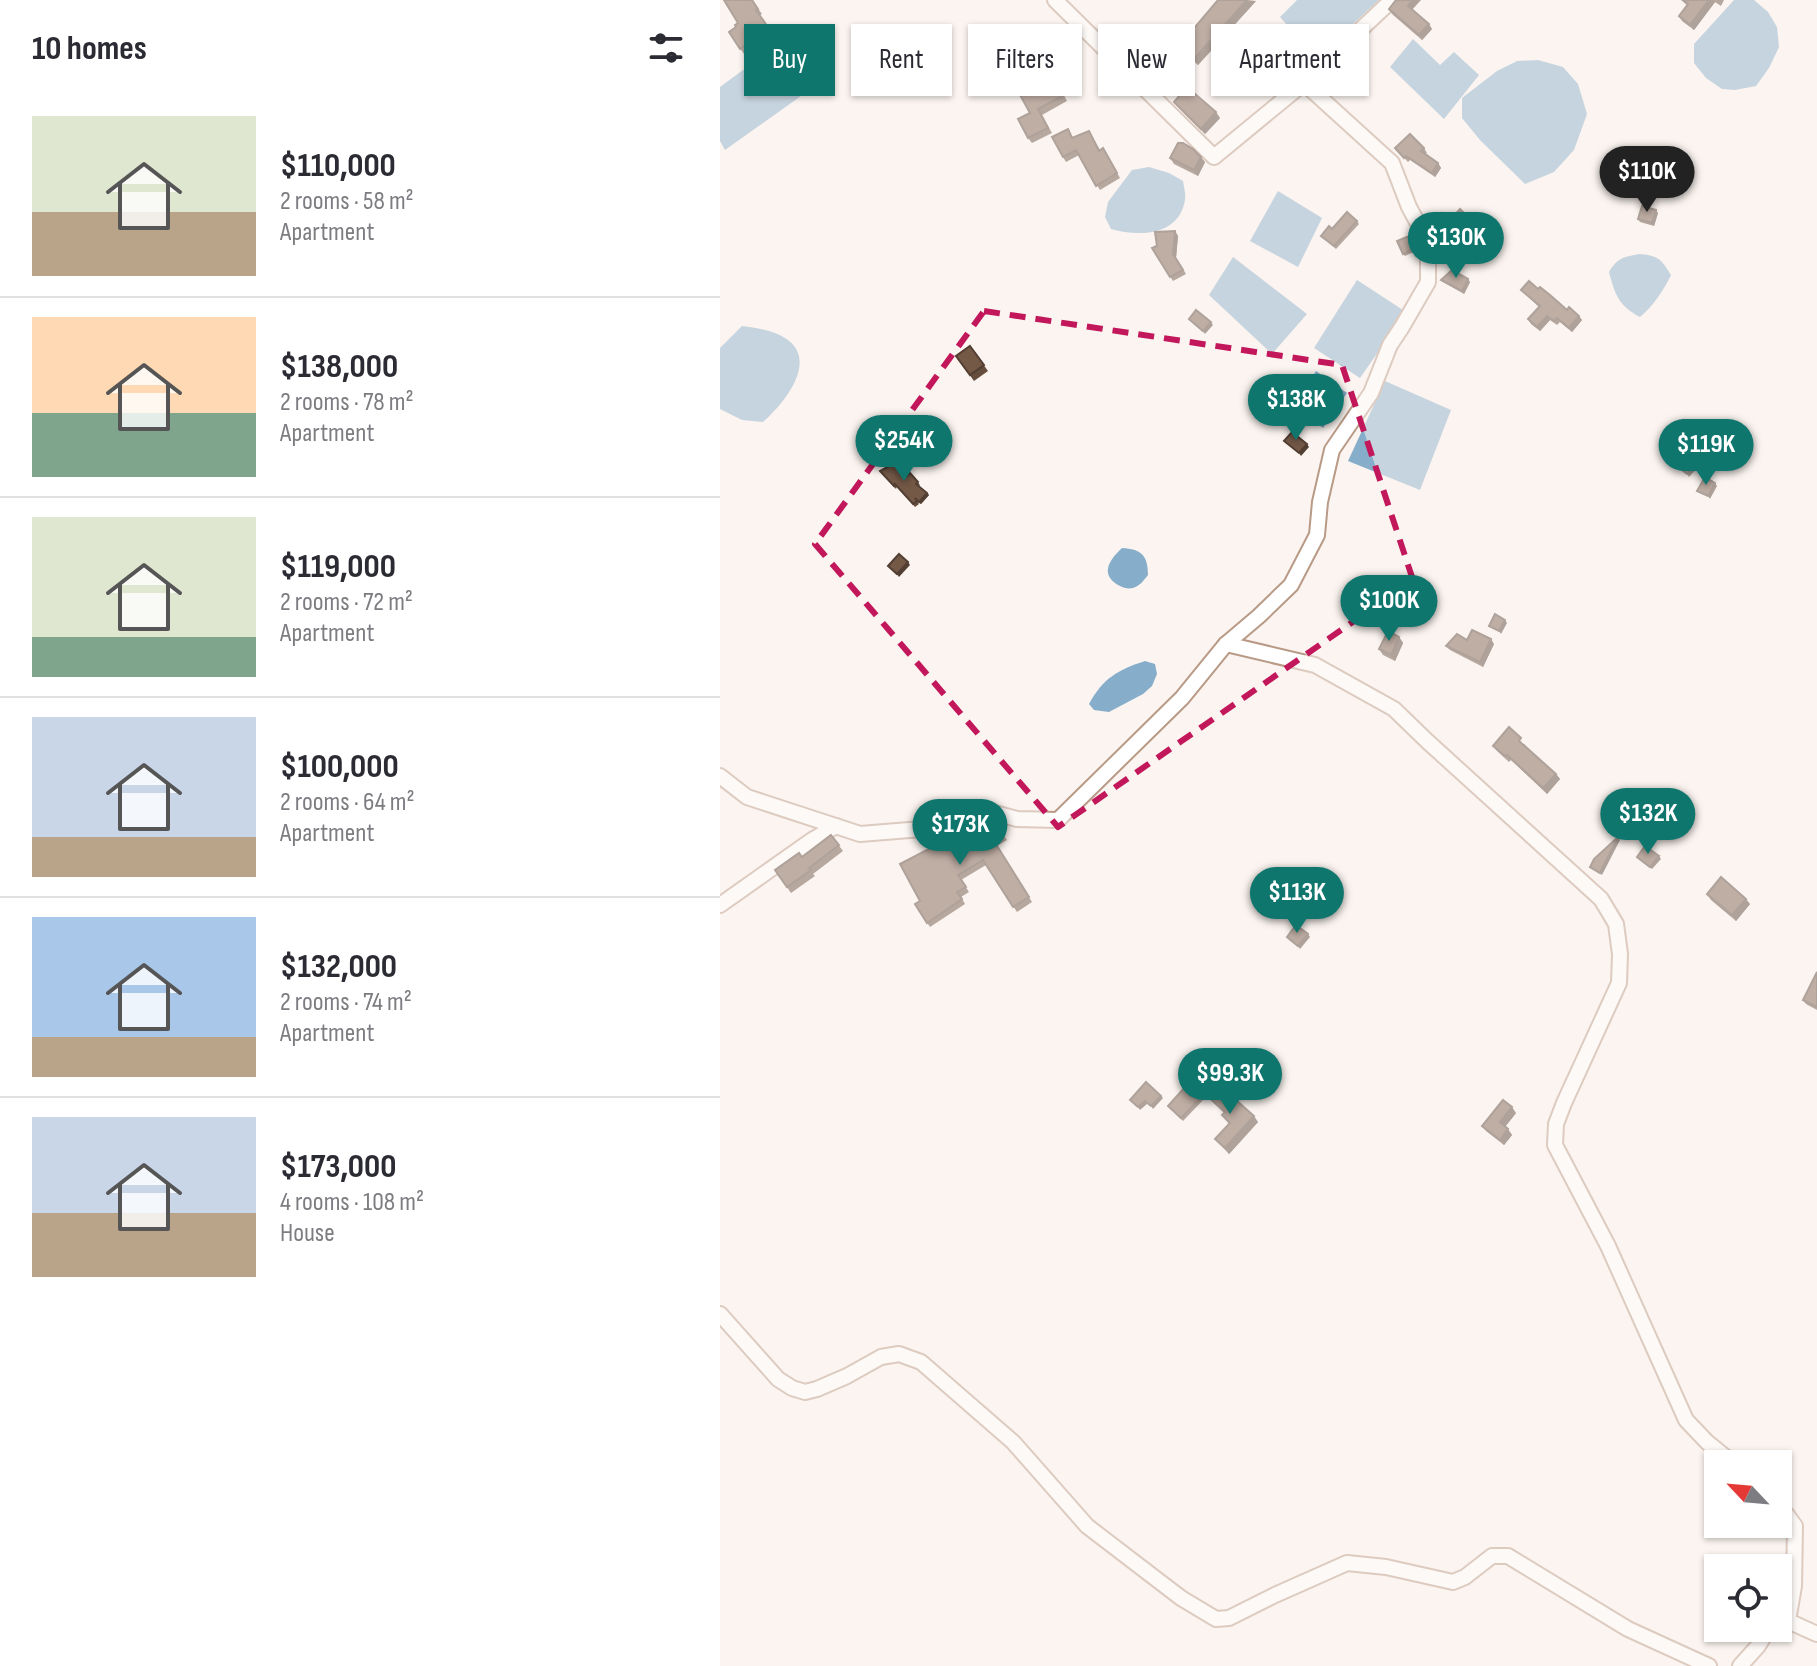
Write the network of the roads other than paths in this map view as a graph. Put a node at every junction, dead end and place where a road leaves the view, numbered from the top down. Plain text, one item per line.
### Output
1 (1055, 0) edge
2 (1392, 0) edge
3 (1367, 24) edge
4 (1288, 96) edge
5 (1318, 96) edge
6 (1226, 644) junction
7 (720, 776) edge
8 (836, 826) junction
9 (720, 905) edge
10 (720, 1314) edge
11 (1717, 1450) edge
12 (1792, 1522) edge
13 (1792, 1592) edge
14 (1792, 1624) edge
15 (1817, 1634) edge
16 (1760, 1642) edge
17 (1709, 1666) edge
18 (1740, 1666) edge

1 - 4 street
2 - 3 street
5 - 6 street
6 - 8 street
6 - 11 street
7 - 8 street
8 - 9 street
10 - 17 street
12 - 13 street
14 - 15 street
16 - 18 street

